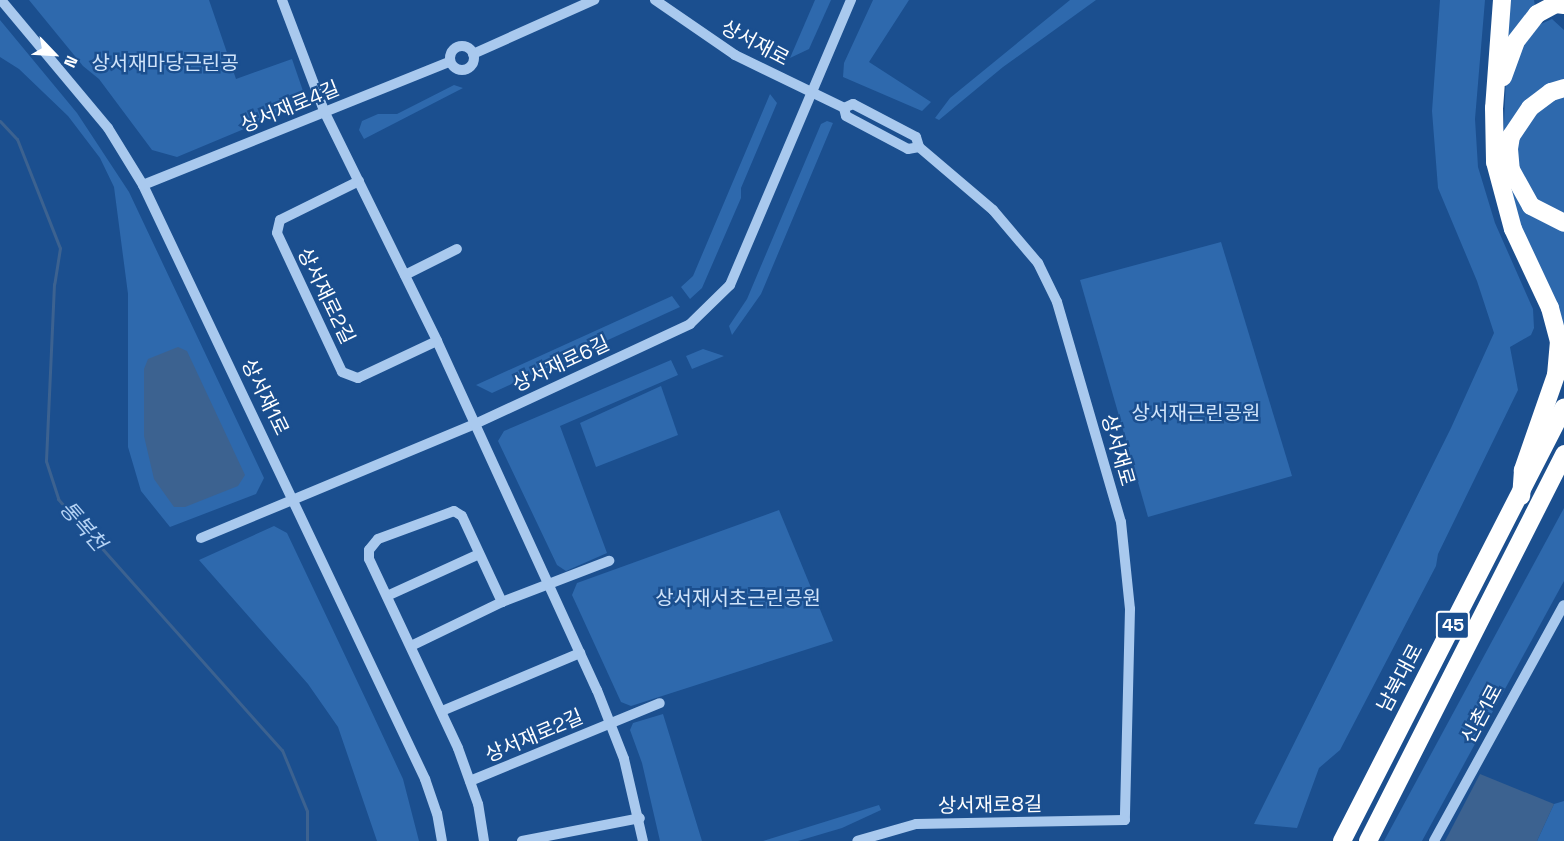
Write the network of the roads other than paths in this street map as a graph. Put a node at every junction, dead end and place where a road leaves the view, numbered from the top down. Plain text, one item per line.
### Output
1 (1, 0) edge
2 (282, 0) edge
3 (594, 0) edge
4 (655, 0) edge
5 (851, 0) edge
6 (1502, 0) edge
7 (1564, 4) edge
8 (473, 54) junction
9 (449, 62) junction
10 (1564, 88) edge
11 (811, 93) junction
12 (1494, 108) junction
13 (325, 113) junction
14 (359, 182) junction
15 (143, 185) junction
16 (1564, 223) edge
17 (457, 249) dead end
18 (405, 275) junction
19 (437, 341) junction
20 (1564, 408) edge
21 (475, 424) junction
22 (1564, 454) edge
23 (1564, 465) edge
24 (1521, 496) junction
25 (1542, 496) junction
26 (294, 497) junction
27 (201, 538) dead end
28 (479, 554) junction
29 (609, 561) dead end
30 (549, 583) junction
31 (387, 596) junction
32 (502, 602) junction
33 (1564, 604) edge
34 (411, 646) junction
35 (580, 653) junction
36 (660, 703) dead end
37 (442, 711) junction
38 (611, 723) junction
39 (470, 782) junction
40 (640, 819) junction
41 (1125, 820) joint
42 (442, 841) edge
43 (484, 841) edge
44 (522, 841) edge
45 (643, 841) edge
46 (857, 841) edge
47 (1342, 841) edge
48 (1368, 841) edge
49 (1434, 841) edge

1 - 15 street, 상서재1로
2 - 13 street, 상서재로2길
3 - 8 street
4 - 11 street, 상서재로
5 - 11 street, 상서재로6길
6 - 12 highway
7 - 12 highway
8 - 9 street
8 - 9 street
9 - 13 street, 상서재로4길
10 - 16 highway
11 - 21 street, 상서재로6길
11 - 41 street, 상서재로
12 - 24 highway
13 - 14 street, 상서재로2길
13 - 15 street, 상서재로4길
14 - 18 street, 상서재로2길
14 - 19 street, 상서재로2길
15 - 26 street, 상서재1로
17 - 18 street
18 - 19 street, 상서재로2길
19 - 21 street, 상서재로2길
20 - 24 highway, 남북대로 / 45
21 - 26 street, 상서재로6길
21 - 30 street, 상서재로2길
22 - 25 highway, 45
23 - 25 highway
24 - 47 highway, 남북대로 / 45
25 - 48 highway, 45
26 - 27 street, 상서재로6길
26 - 42 street, 상서재1로
28 - 31 street
28 - 31 street
28 - 32 street
29 - 30 street
30 - 32 street
30 - 35 street, 상서재로2길
31 - 34 street
32 - 34 street
33 - 49 street, 신촌1로
34 - 37 street
35 - 37 street
35 - 38 street, 상서재로2길
36 - 38 street
37 - 39 street
38 - 39 street, 상서재로2길
38 - 40 street, 상서재로2길
39 - 43 street
40 - 44 street
40 - 45 street, 상서재로2길
41 - 46 street, 상서재로8길

